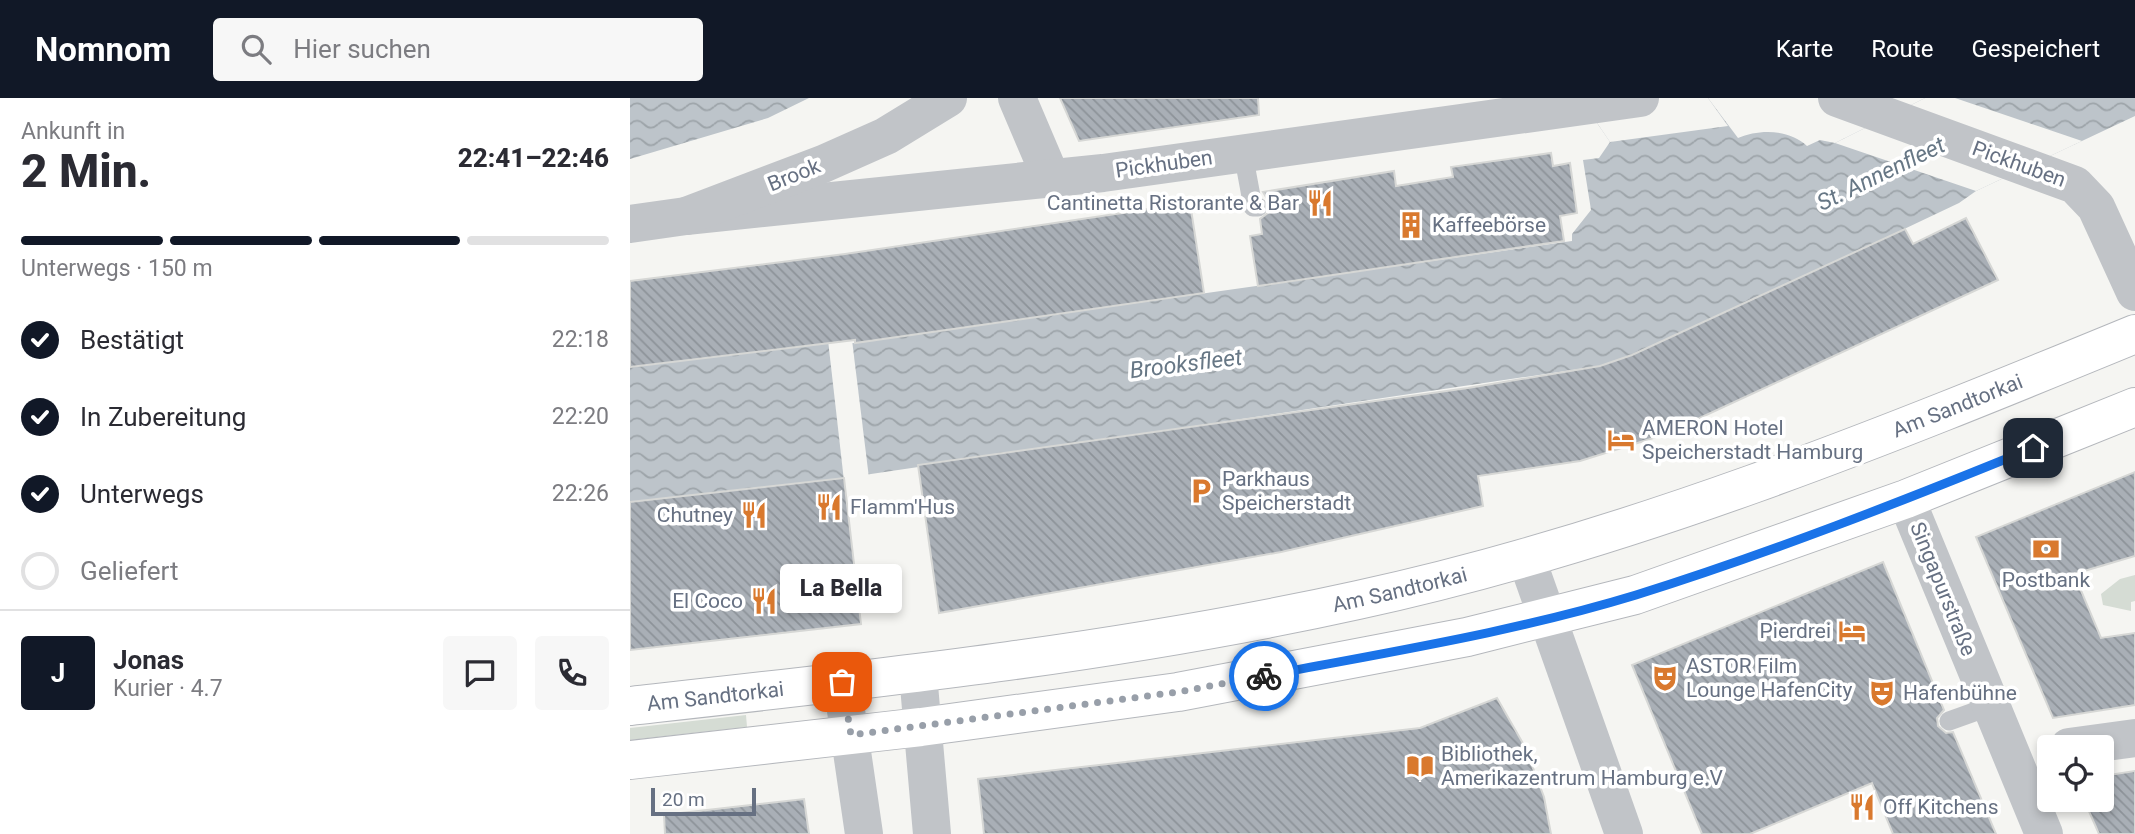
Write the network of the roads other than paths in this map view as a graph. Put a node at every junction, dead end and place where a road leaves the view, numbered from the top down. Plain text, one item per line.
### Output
1 (948, 98) edge
2 (1017, 98) edge
3 (1640, 98) edge
4 (1837, 98) edge
5 (1243, 153) junction
6 (1051, 178) junction
7 (1258, 207) dead end
8 (686, 216) junction
9 (630, 224) edge
10 (2135, 292) edge
11 (2135, 334) edge
12 (2135, 407) edge
13 (1906, 499) junction
14 (1525, 556) junction
15 (1548, 617) junction
16 (918, 674) junction
17 (842, 682) junction
18 (630, 706) edge
19 (1991, 706) junction
20 (1949, 721) dead end
21 (921, 727) junction
22 (851, 735) junction
23 (2135, 738) edge
24 (2114, 741) edge
25 (630, 760) edge
26 (864, 834) edge
27 (932, 834) edge
28 (1625, 834) edge
29 (2044, 834) edge

1 - 8 street, Brook
2 - 6 street
3 - 5 street, Pickhuben
4 - 10 street, Pickhuben
5 - 6 street, Pickhuben
5 - 7 lane
6 - 8 street, Pickhuben
8 - 9 street, Brook
11 - 14 main road, Am Sandtorkai
12 - 13 main road
13 - 15 main road
13 - 19 street, Singapurstraße
14 - 15 street
14 - 16 main road, Am Sandtorkai
15 - 21 main road
15 - 28 street
16 - 17 main road, Am Sandtorkai
16 - 21 street
17 - 18 main road, Am Sandtorkai
17 - 22 street
19 - 20 lane
19 - 29 street, Singapurstraße
21 - 22 main road
21 - 27 street
22 - 25 main road
22 - 26 street
23 - 24 street

